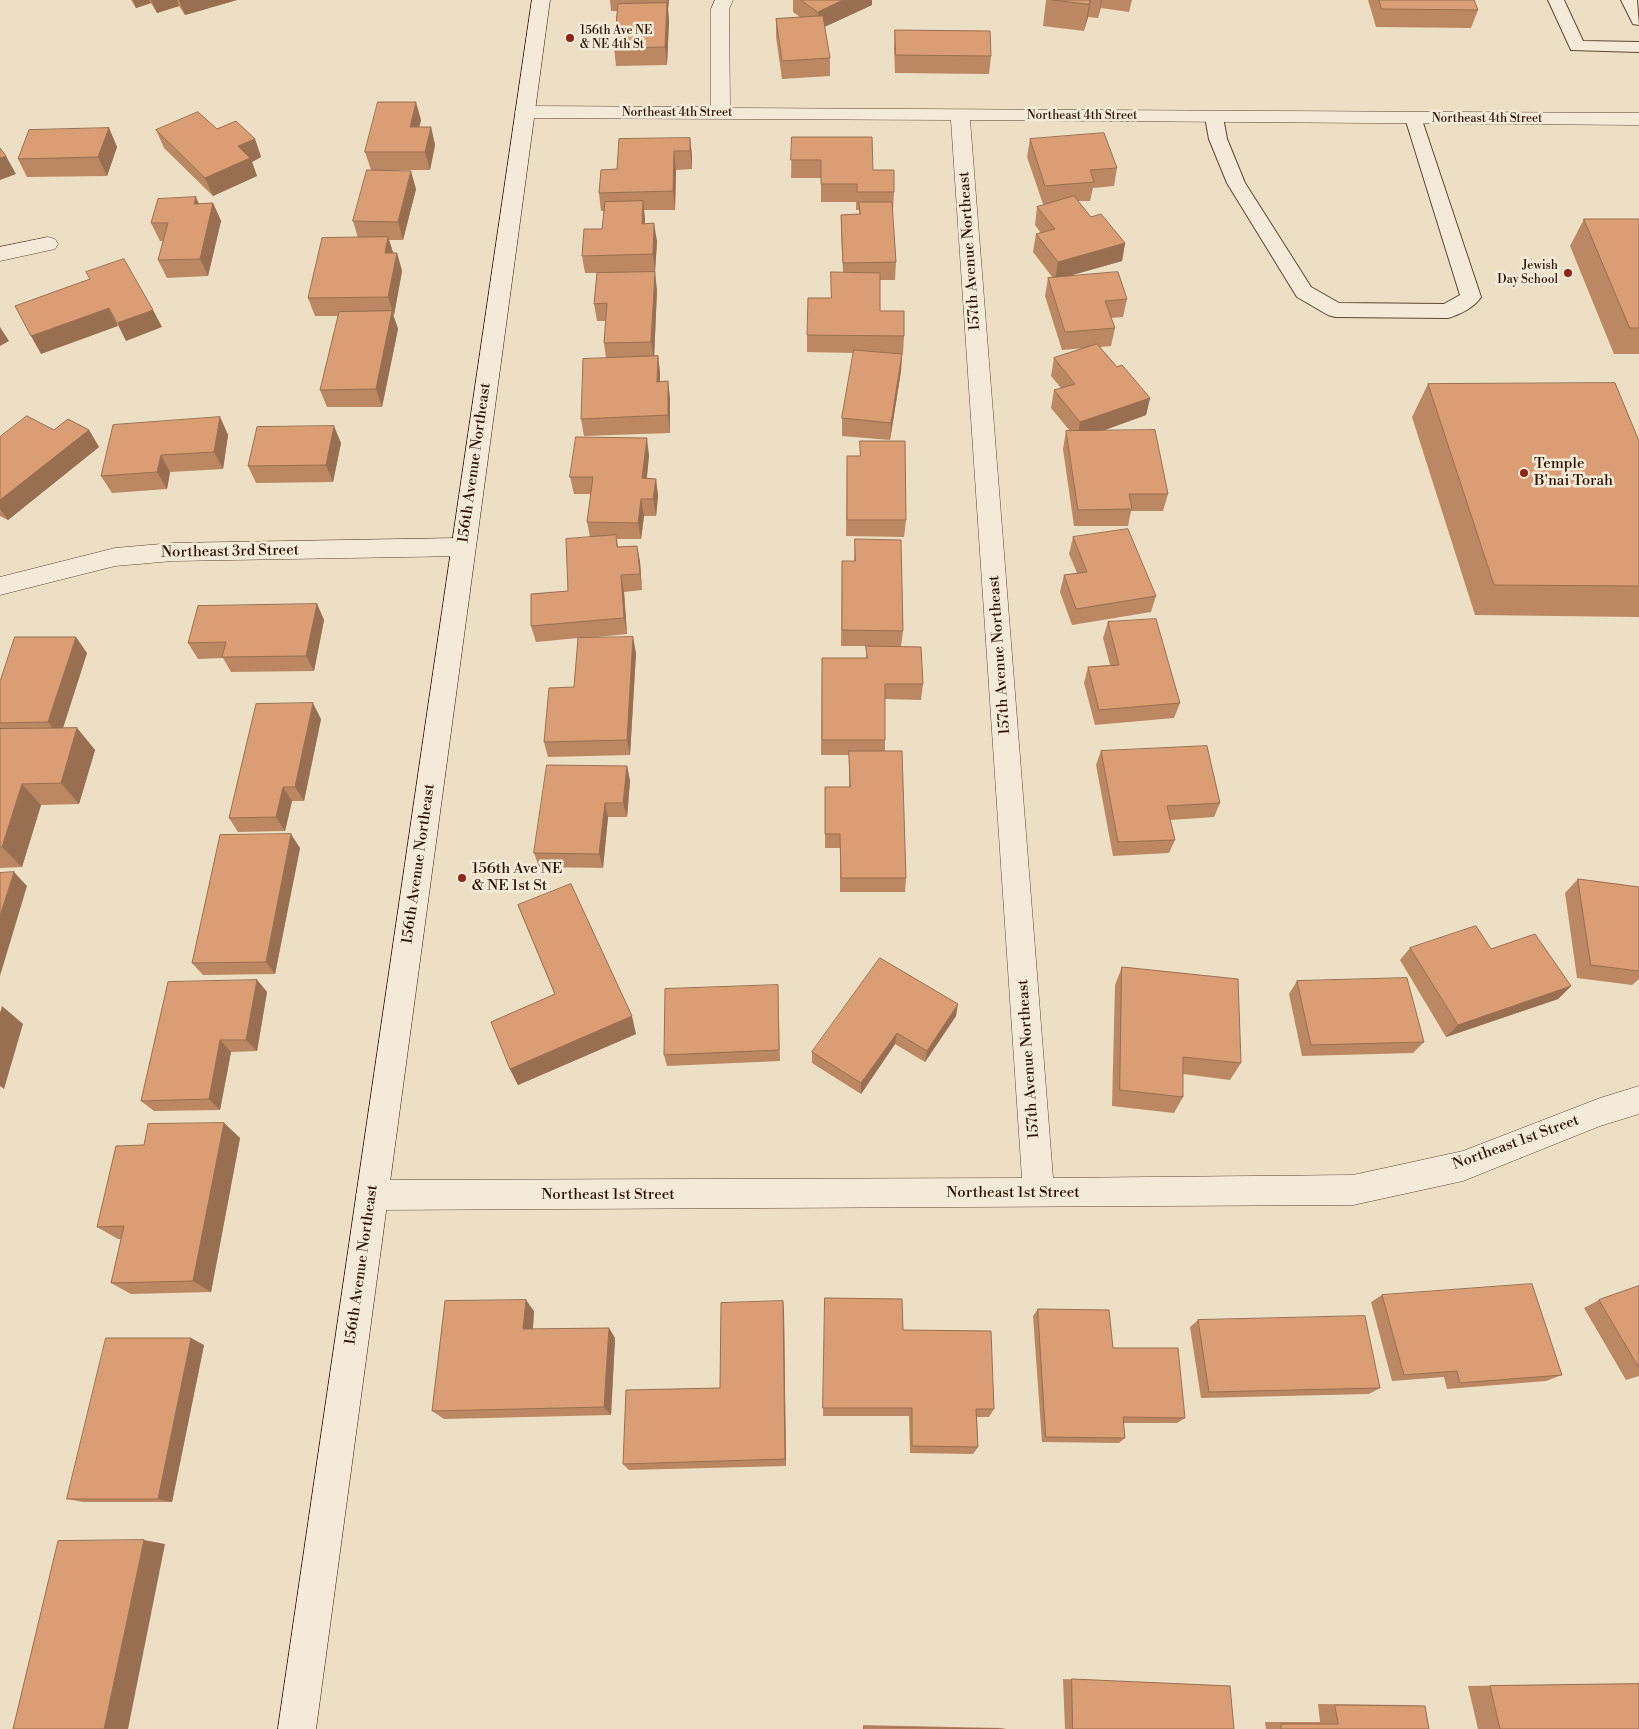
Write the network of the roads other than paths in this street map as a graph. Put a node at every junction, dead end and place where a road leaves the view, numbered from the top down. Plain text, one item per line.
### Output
1 (541, 0) edge
2 (724, 0) edge
3 (1556, 0) edge
4 (1629, 0) edge
5 (1639, 20) edge
6 (1639, 47) edge
7 (524, 112) junction
8 (721, 114) junction
9 (960, 116) junction
10 (1214, 117) junction
11 (1414, 118) junction
12 (1639, 119) edge
13 (48, 244) dead end
14 (0, 254) edge
15 (463, 547) junction
16 (0, 586) edge
17 (1639, 1100) edge
18 (1039, 1194) junction
19 (372, 1195) junction
20 (297, 1729) edge

1 - 7 street, 156th Avenue Northeast
2 - 8 street
3 - 6 lane
4 - 5 lane
7 - 8 street, Northeast 4th Street
7 - 15 street, 156th Avenue Northeast
8 - 9 street, Northeast 4th Street
9 - 10 street, Northeast 4th Street
9 - 18 street, 157th Avenue Northeast
10 - 11 street, Northeast 4th Street
10 - 11 lane
11 - 12 street, Northeast 4th Street
13 - 14 street
15 - 16 street, Northeast 3rd Street
15 - 19 street, 156th Avenue Northeast
17 - 18 street, Northeast 1st Street
18 - 19 street, Northeast 1st Street
19 - 20 street, 156th Avenue Northeast

